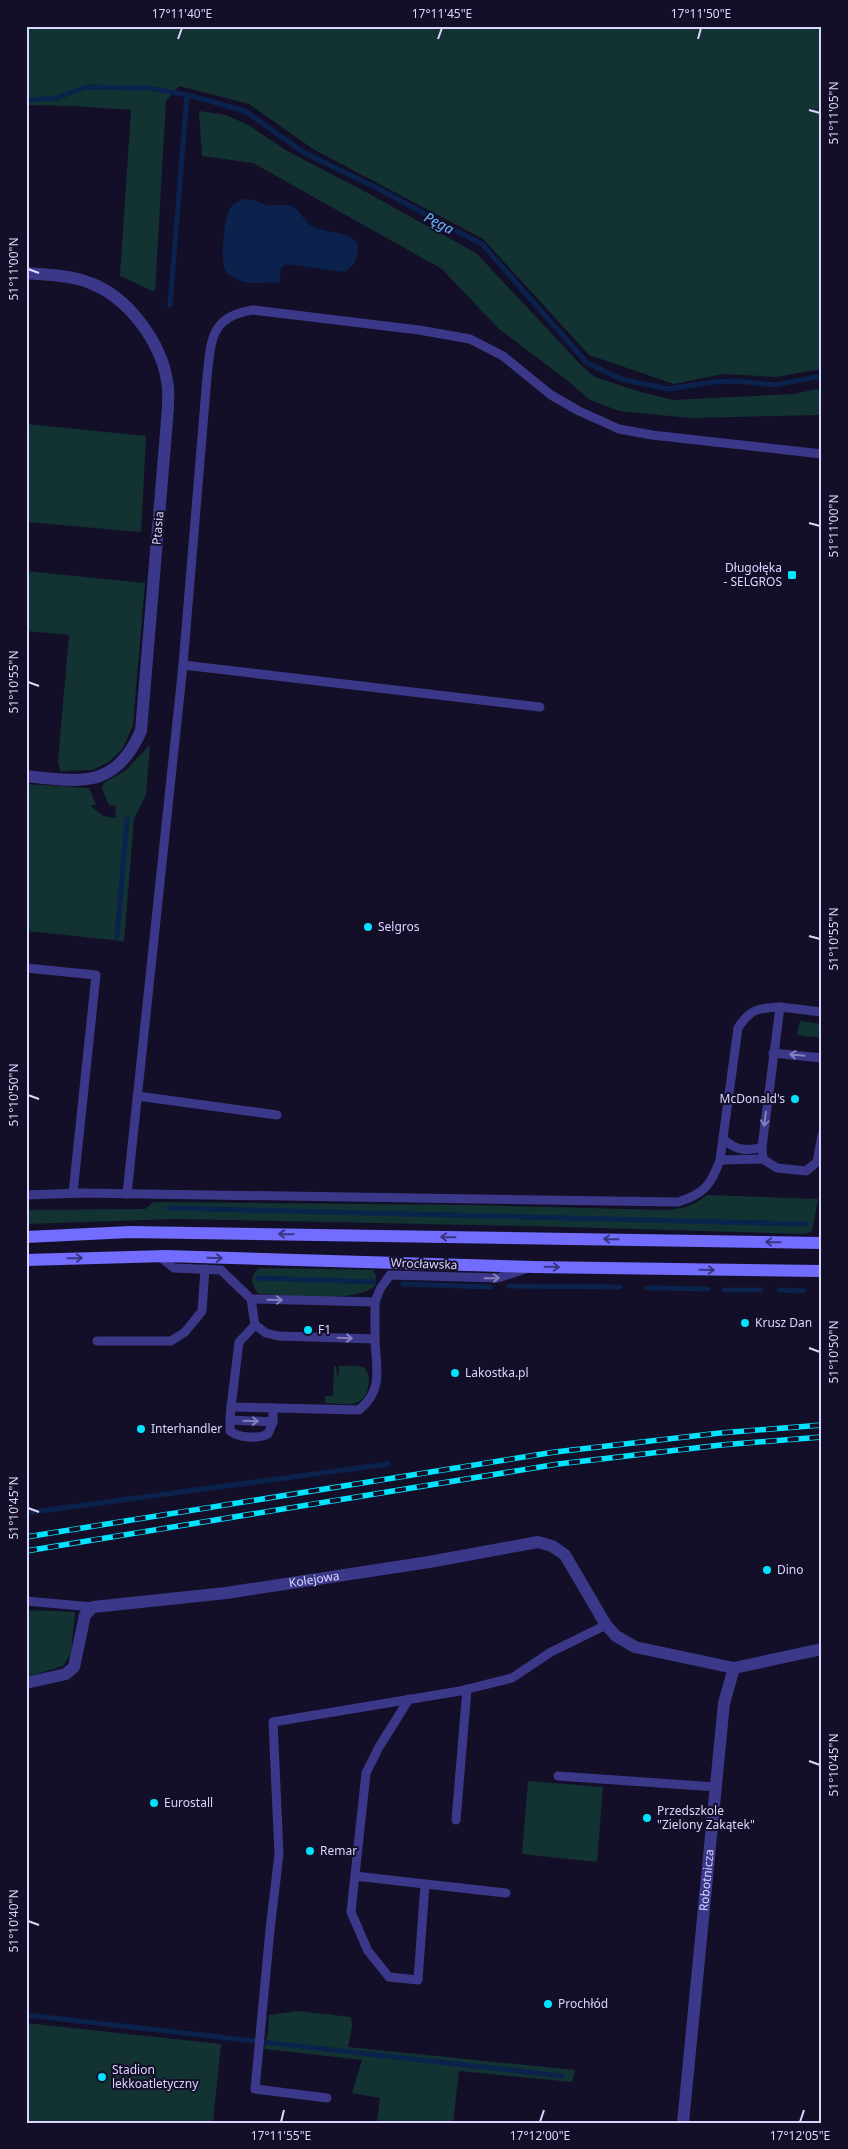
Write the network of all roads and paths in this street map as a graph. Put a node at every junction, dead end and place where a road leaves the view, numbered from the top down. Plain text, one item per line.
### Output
1 (26, 273) edge
2 (822, 454) edge
3 (183, 665) junction
4 (540, 707) dead end
5 (26, 776) edge
6 (26, 968) edge
7 (780, 1007) junction
8 (822, 1012) edge
9 (773, 1053) junction
10 (822, 1058) edge
11 (137, 1096) junction
12 (278, 1114) dead end
13 (822, 1135) edge
14 (723, 1139) junction
15 (762, 1147) junction
16 (763, 1159) junction
17 (720, 1160) junction
18 (73, 1193) junction
19 (127, 1194) junction
20 (26, 1195) edge
21 (26, 1236) edge
22 (822, 1243) edge
23 (159, 1256) junction
24 (26, 1260) edge
25 (533, 1267) junction
26 (204, 1269) junction
27 (822, 1271) edge
28 (251, 1299) junction
29 (374, 1302) junction
30 (255, 1325) junction
31 (375, 1339) junction
32 (97, 1341) dead end
33 (231, 1407) junction
34 (273, 1408) junction
35 (230, 1420) junction
36 (273, 1422) junction
37 (26, 1601) edge
38 (93, 1608) junction
39 (606, 1625) junction
40 (822, 1649) edge
41 (734, 1668) junction
42 (26, 1683) edge
43 (467, 1689) junction
44 (409, 1699) junction
45 (558, 1776) dead end
46 (716, 1787) junction
47 (456, 1820) dead end
48 (355, 1876) junction
49 (425, 1884) junction
50 (506, 1893) dead end
51 (327, 2098) dead end
52 (683, 2123) edge

1 - 5 street, Ptasia
2 - 3 lane
3 - 4 lane
3 - 11 lane
6 - 18 lane
7 - 8 lane
7 - 9 lane
7 - 14 lane
10 -> 9 lane
9 -> 15 lane
11 - 12 lane
11 - 19 lane
13 - 16 lane
14 - 15 lane
14 - 17 lane
15 - 16 lane
16 - 17 lane
17 - 19 lane
18 - 19 lane
18 - 20 lane
22 -> 21 main road
24 -> 23 main road, Wrocławska
23 -> 25 main road, Wrocławska
23 - 26 lane
25 -> 27 main road, Wrocławska
29 -> 25 lane
26 - 28 lane
26 - 32 lane
28 -> 29 lane
28 - 30 lane
29 - 31 lane
30 -> 31 lane
30 - 33 lane
31 - 34 lane
33 - 34 lane
33 - 35 lane
34 - 36 lane
35 -> 36 lane
35 - 36 lane
37 - 38 lane
38 - 39 street, Kolejowa
38 - 42 street
39 - 41 street, Kolejowa
39 - 43 lane
40 - 41 street
41 - 46 street, Robotnicza
43 - 44 lane
43 - 47 lane
44 - 48 lane
44 - 51 lane
45 - 46 lane
46 - 52 street, Robotnicza
48 - 49 lane
48 - 49 lane
49 - 50 lane

